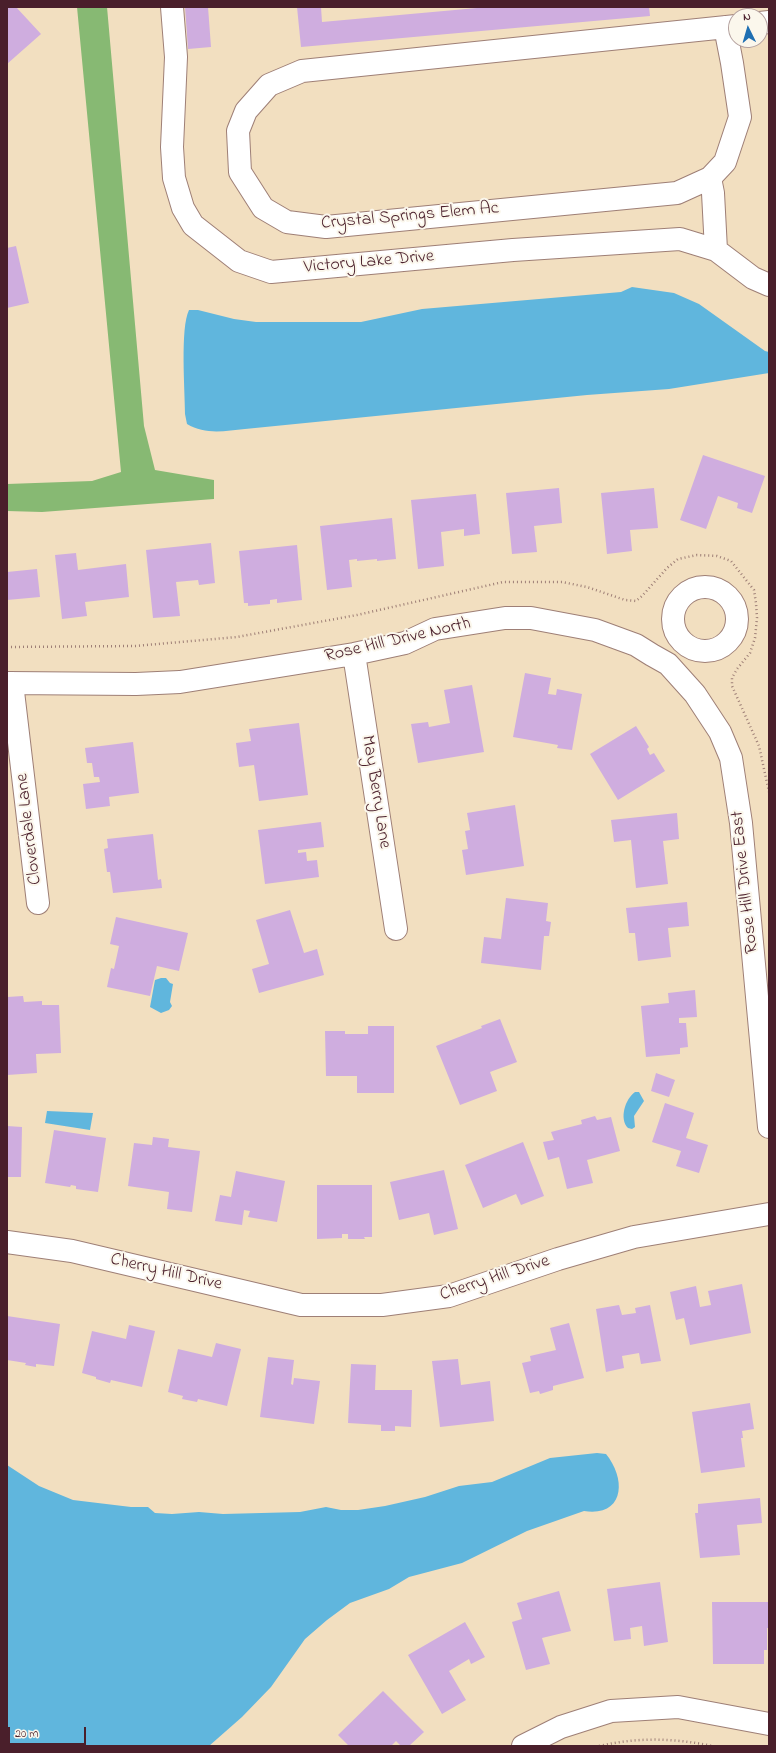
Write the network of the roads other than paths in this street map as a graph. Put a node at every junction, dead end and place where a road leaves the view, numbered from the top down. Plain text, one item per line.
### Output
1 (172, 7) edge
2 (728, 27) edge
3 (731, 48) edge
4 (710, 178) junction
5 (716, 250) junction
6 (769, 285) edge
7 (685, 643) dead end
8 (354, 654) junction
9 (668, 664) junction
10 (10, 683) edge
11 (731, 758) joint
12 (38, 903) dead end
13 (396, 929) dead end
14 (769, 1127) edge
15 (769, 1214) edge
16 (7, 1242) edge
17 (769, 1724) edge
18 (523, 1746) edge

1 - 5 street, Victory Lake Drive
2 - 4 street, Crystal Springs Elem Ac
3 - 4 street, Crystal Springs Elem Ac
4 - 5 street
5 - 6 street, Victory Lake Drive
7 - 9 street
8 - 9 street, Rose Hill Drive North
8 - 10 street, Rose Hill Drive North
8 - 13 street, May Berry Lane
9 - 11 street, Rose Hill Drive North
10 - 12 street, Cloverdale Lane
11 - 14 street, Rose Hill Drive East
15 - 16 street, Cherry Hill Drive
17 - 18 street

